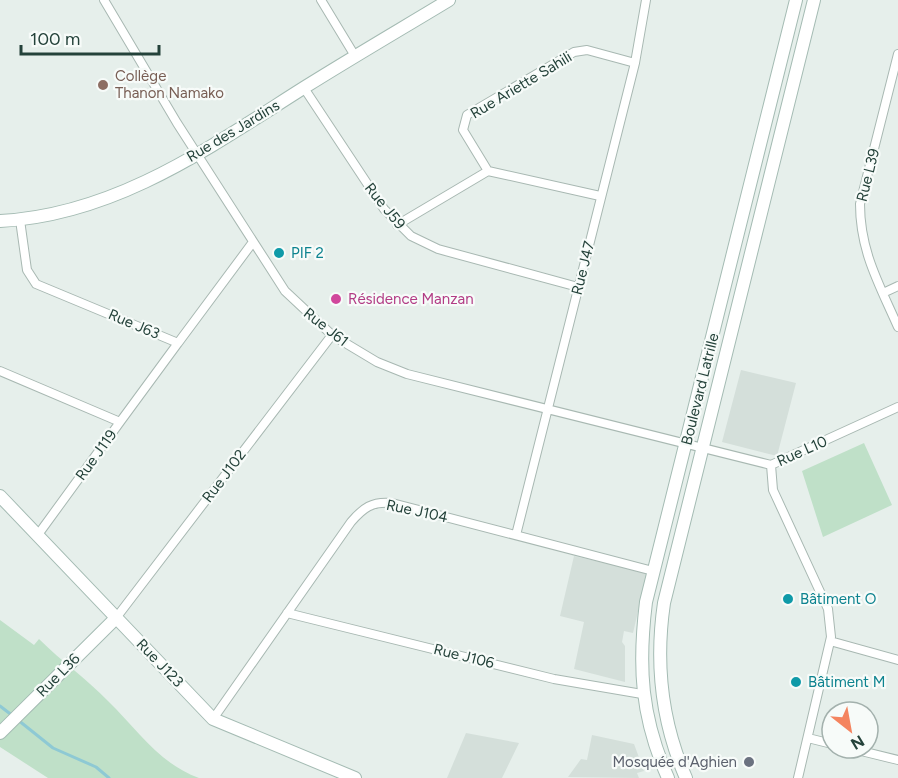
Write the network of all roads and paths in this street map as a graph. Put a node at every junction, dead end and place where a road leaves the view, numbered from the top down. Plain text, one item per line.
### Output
1 (104, 0) edge
2 (321, 0) edge
3 (449, 0) edge
4 (646, 0) edge
5 (796, 0) edge
6 (814, 0) edge
7 (898, 54) edge
8 (355, 56) junction
9 (635, 63) junction
10 (304, 88) junction
11 (196, 154) junction
12 (488, 171) junction
13 (600, 196) junction
14 (20, 220) junction
15 (0, 221) edge
16 (397, 225) junction
17 (253, 242) junction
18 (898, 286) edge
19 (578, 287) junction
20 (883, 293) junction
21 (898, 327) edge
22 (332, 335) junction
23 (178, 342) junction
24 (0, 371) edge
25 (898, 407) edge
26 (548, 410) junction
27 (120, 422) junction
28 (686, 446) junction
29 (701, 449) junction
30 (771, 465) junction
31 (0, 496) edge
32 (516, 535) junction
33 (37, 536) junction
34 (652, 571) junction
35 (287, 613) junction
36 (116, 618) junction
37 (830, 639) junction
38 (898, 660) edge
39 (642, 694) junction
40 (213, 719) junction
41 (0, 733) edge
42 (808, 738) junction
43 (820, 741) edge
44 (880, 756) edge
45 (898, 760) edge
46 (355, 778) edge
47 (668, 778) edge
48 (686, 778) edge
49 (798, 778) edge

1 - 11 street, Rue J61
2 - 8 street
3 - 8 main road, Rue des Jardins
4 - 9 street, Rue J47
5 - 28 main road, Boulevard Latrille
6 - 29 main road, Boulevard Latrille
7 - 20 street, Rue L39
8 - 10 main road, Rue des Jardins
9 - 12 street, Rue Ariette Sahili
9 - 13 street, Rue J47
10 - 11 main road, Rue des Jardins
10 - 16 street, Rue J59
11 - 14 main road, Rue des Jardins
11 - 17 street, Rue J61
12 - 13 street
12 - 16 street
13 - 19 street, Rue J47
14 - 15 main road, Rue des Jardins
14 - 23 street, Rue J63
16 - 19 street, Rue J59
17 - 22 street, Rue J61
17 - 23 street, Rue J63
18 - 20 street
19 - 26 street, Rue J47
20 - 21 street, Rue L39
22 - 26 street, Rue J61
22 - 36 street, Rue J102
23 - 27 street
24 - 27 street, Rue J119
25 - 30 street, Rue L10
26 - 28 street, Rue J61
26 - 32 street, Rue J47
27 - 33 street, Rue J119
28 - 29 street, Rue J61
28 - 34 main road, Boulevard Latrille
29 - 30 street, Rue L10
29 - 48 main road, Boulevard Latrille
30 - 37 street
31 - 33 main road, Rue J123
32 - 34 street, Rue J104
32 - 35 street, Rue J104
33 - 36 main road, Rue J123
34 - 39 main road, Boulevard Latrille
35 - 39 street, Rue J106
35 - 40 street, Rue J104
36 - 40 main road, Rue J123
36 - 41 main road, Rue L36
37 - 38 street
37 - 42 street
39 - 47 main road, Boulevard Latrille
40 - 46 main road, Rue J123
42 - 43 street
42 - 49 street
44 - 45 street

